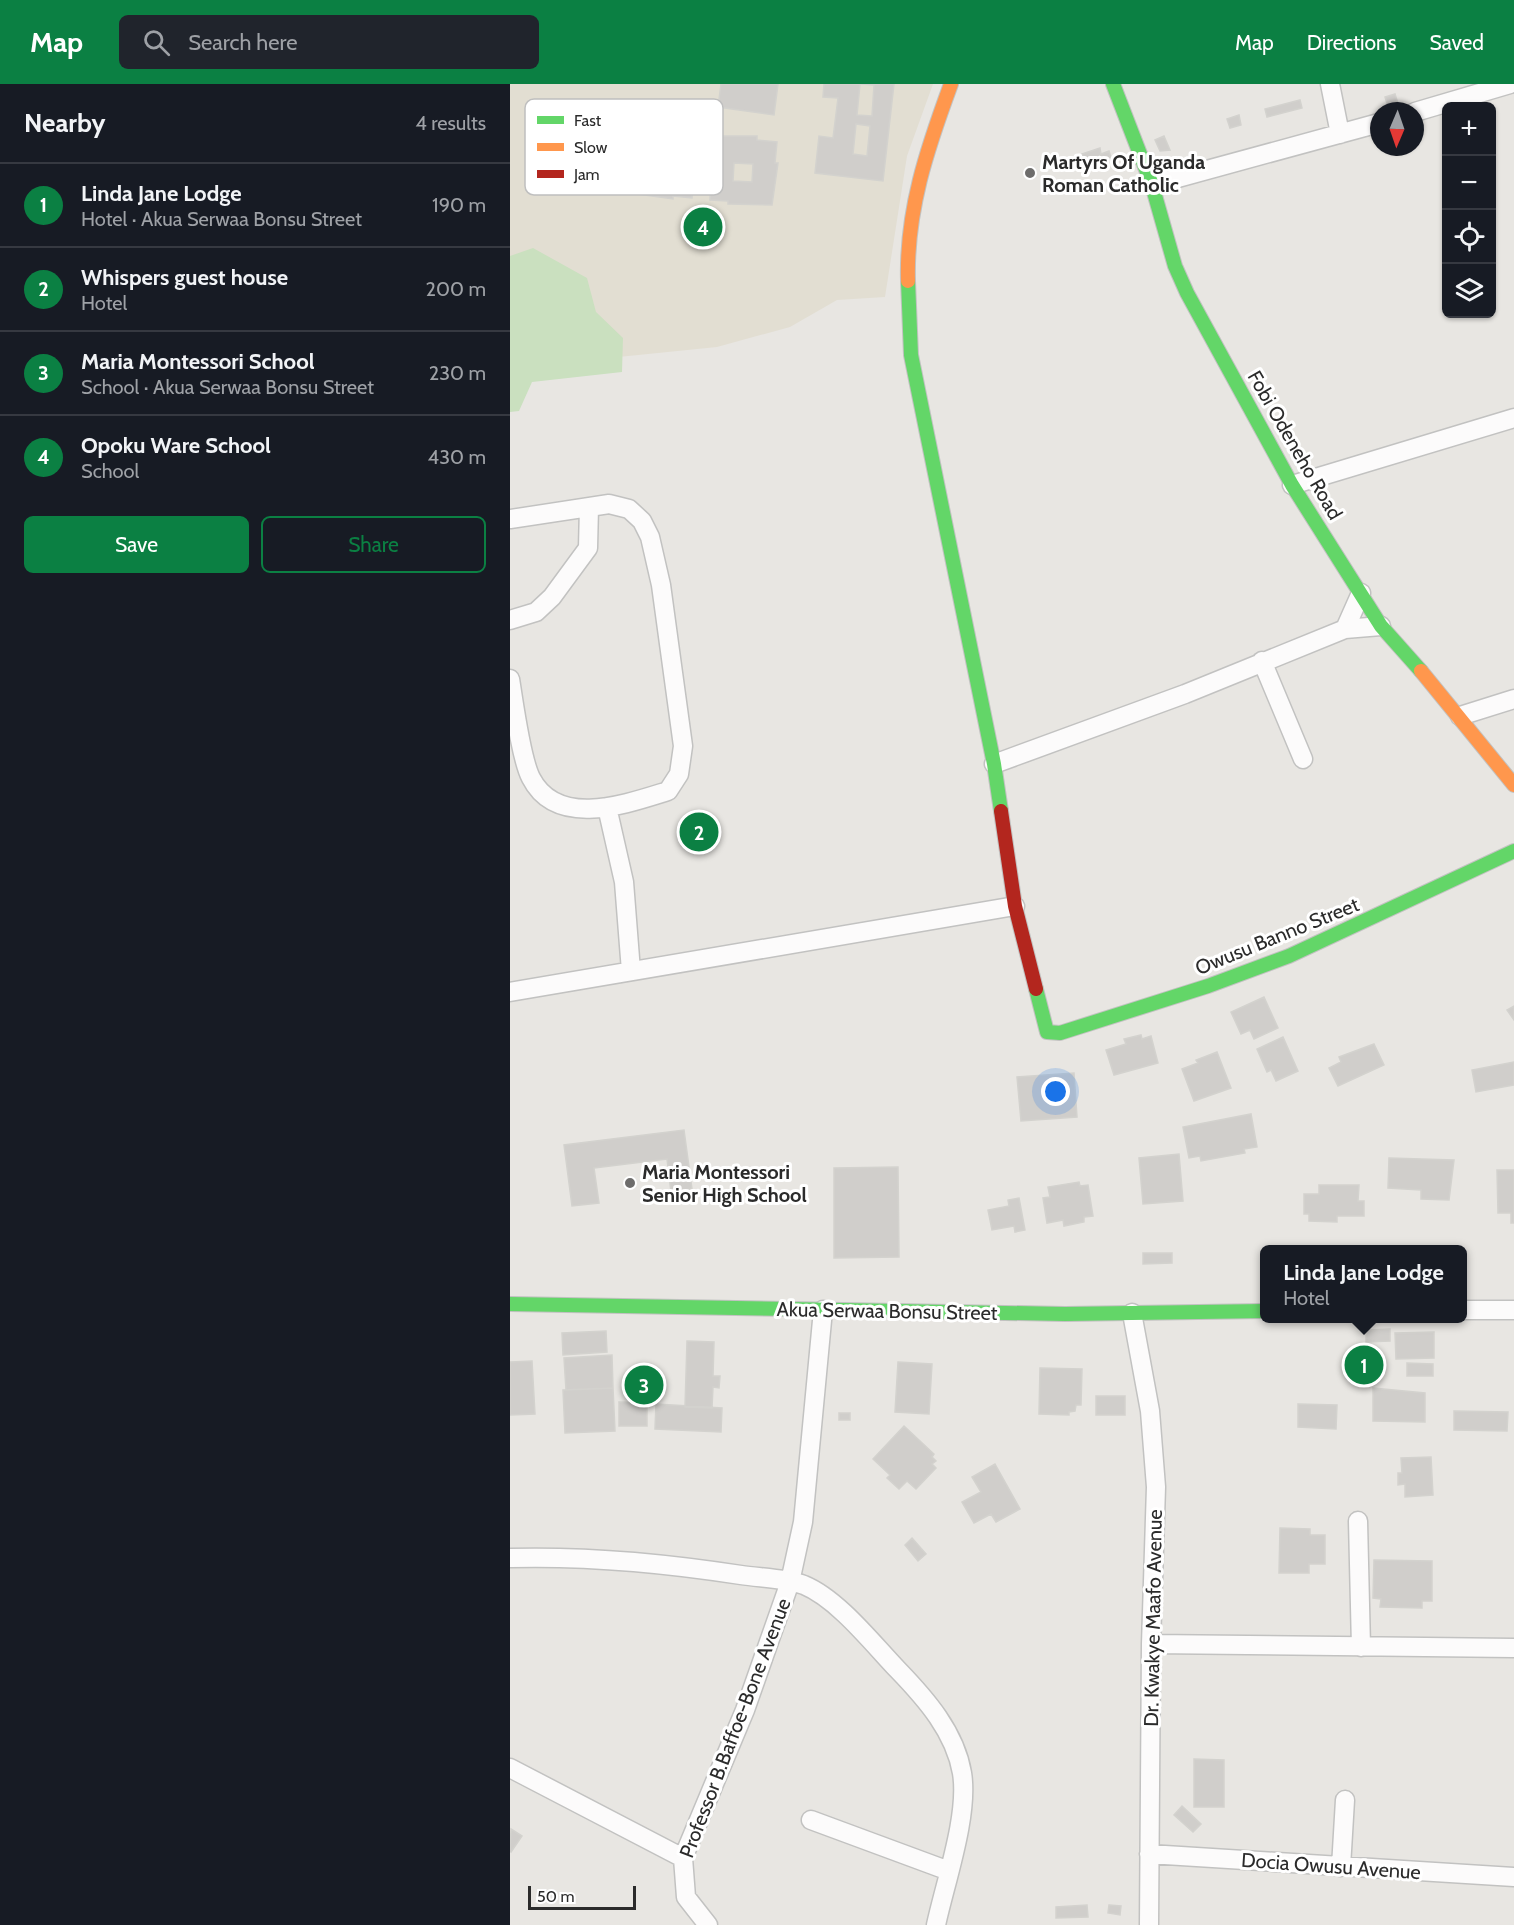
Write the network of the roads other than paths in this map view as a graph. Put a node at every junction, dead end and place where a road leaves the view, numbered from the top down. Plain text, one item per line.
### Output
1 (951, 84) edge
2 (1113, 84) edge
3 (1330, 84) edge
4 (1510, 84) edge
5 (1424, 109) edge
6 (1370, 126) edge
7 (1340, 134) junction
8 (1152, 185) junction
9 (1514, 418) edge
10 (1292, 485) junction
11 (589, 507) junction
12 (510, 519) edge
13 (1360, 593) junction
14 (510, 620) edge
15 (1382, 626) junction
16 (1345, 629) junction
17 (1262, 661) junction
18 (510, 680) edge
19 (1514, 699) edge
20 (1460, 716) junction
21 (1303, 759) dead end
22 (994, 764) junction
23 (1514, 784) edge
24 (607, 807) junction
25 (1514, 851) edge
26 (1015, 906) junction
27 (631, 971) junction
28 (510, 992) edge
29 (510, 1304) edge
30 (823, 1310) junction
31 (1467, 1310) edge
32 (1514, 1310) edge
33 (1260, 1311) edge
34 (1132, 1313) junction
35 (1358, 1521) dead end
36 (510, 1558) edge
37 (790, 1582) junction
38 (1151, 1644) junction
39 (1361, 1647) junction
40 (1514, 1648) edge
41 (510, 1768) edge
42 (1345, 1800) dead end
43 (811, 1820) dead end
44 (1149, 1854) junction
45 (683, 1858) junction
46 (1341, 1867) junction
47 (949, 1871) junction
48 (1514, 1877) edge
49 (708, 1925) edge
50 (936, 1925) edge
51 (1149, 1925) edge

1 - 22 street
2 - 8 street, Fobi Odeneho Road
3 - 7 street
4 - 5 street
6 - 7 street
7 - 8 street
8 - 10 street, Fobi Odeneho Road
9 - 10 street
10 - 13 street, Fobi Odeneho Road
11 - 12 street
11 - 14 street
11 - 24 street
13 - 15 street, Fobi Odeneho Road
13 - 16 street
15 - 16 street
15 - 20 street, Fobi Odeneho Road
16 - 17 street
17 - 21 street
17 - 22 street
18 - 24 street
19 - 20 street
20 - 23 street, Fobi Odeneho Road
22 - 26 street
24 - 27 street
25 - 26 street, Owusu Banno Street
26 - 27 street
27 - 28 street
29 - 30 street, Akua Serwaa Bonsu Street
30 - 34 street, Akua Serwaa Bonsu Street
30 - 37 street, Professor B.Baffoe-Bone Avenue
31 - 32 street
33 - 34 street, Akua Serwaa Bonsu Street
34 - 38 street, Dr. Kwakye Maafo Avenue
35 - 39 street
36 - 37 street
37 - 45 street, Professor B.Baffoe-Bone Avenue
37 - 47 street
38 - 39 street
38 - 44 street, Dr. Kwakye Maafo Avenue
39 - 40 street
41 - 45 street
42 - 46 street
43 - 47 street
44 - 46 street, Docia Owusu Avenue
44 - 51 street, Dr. Kwakye Maafo Avenue
45 - 49 street, Professor B.Baffoe-Bone Avenue
46 - 48 street, Docia Owusu Avenue
47 - 50 street

